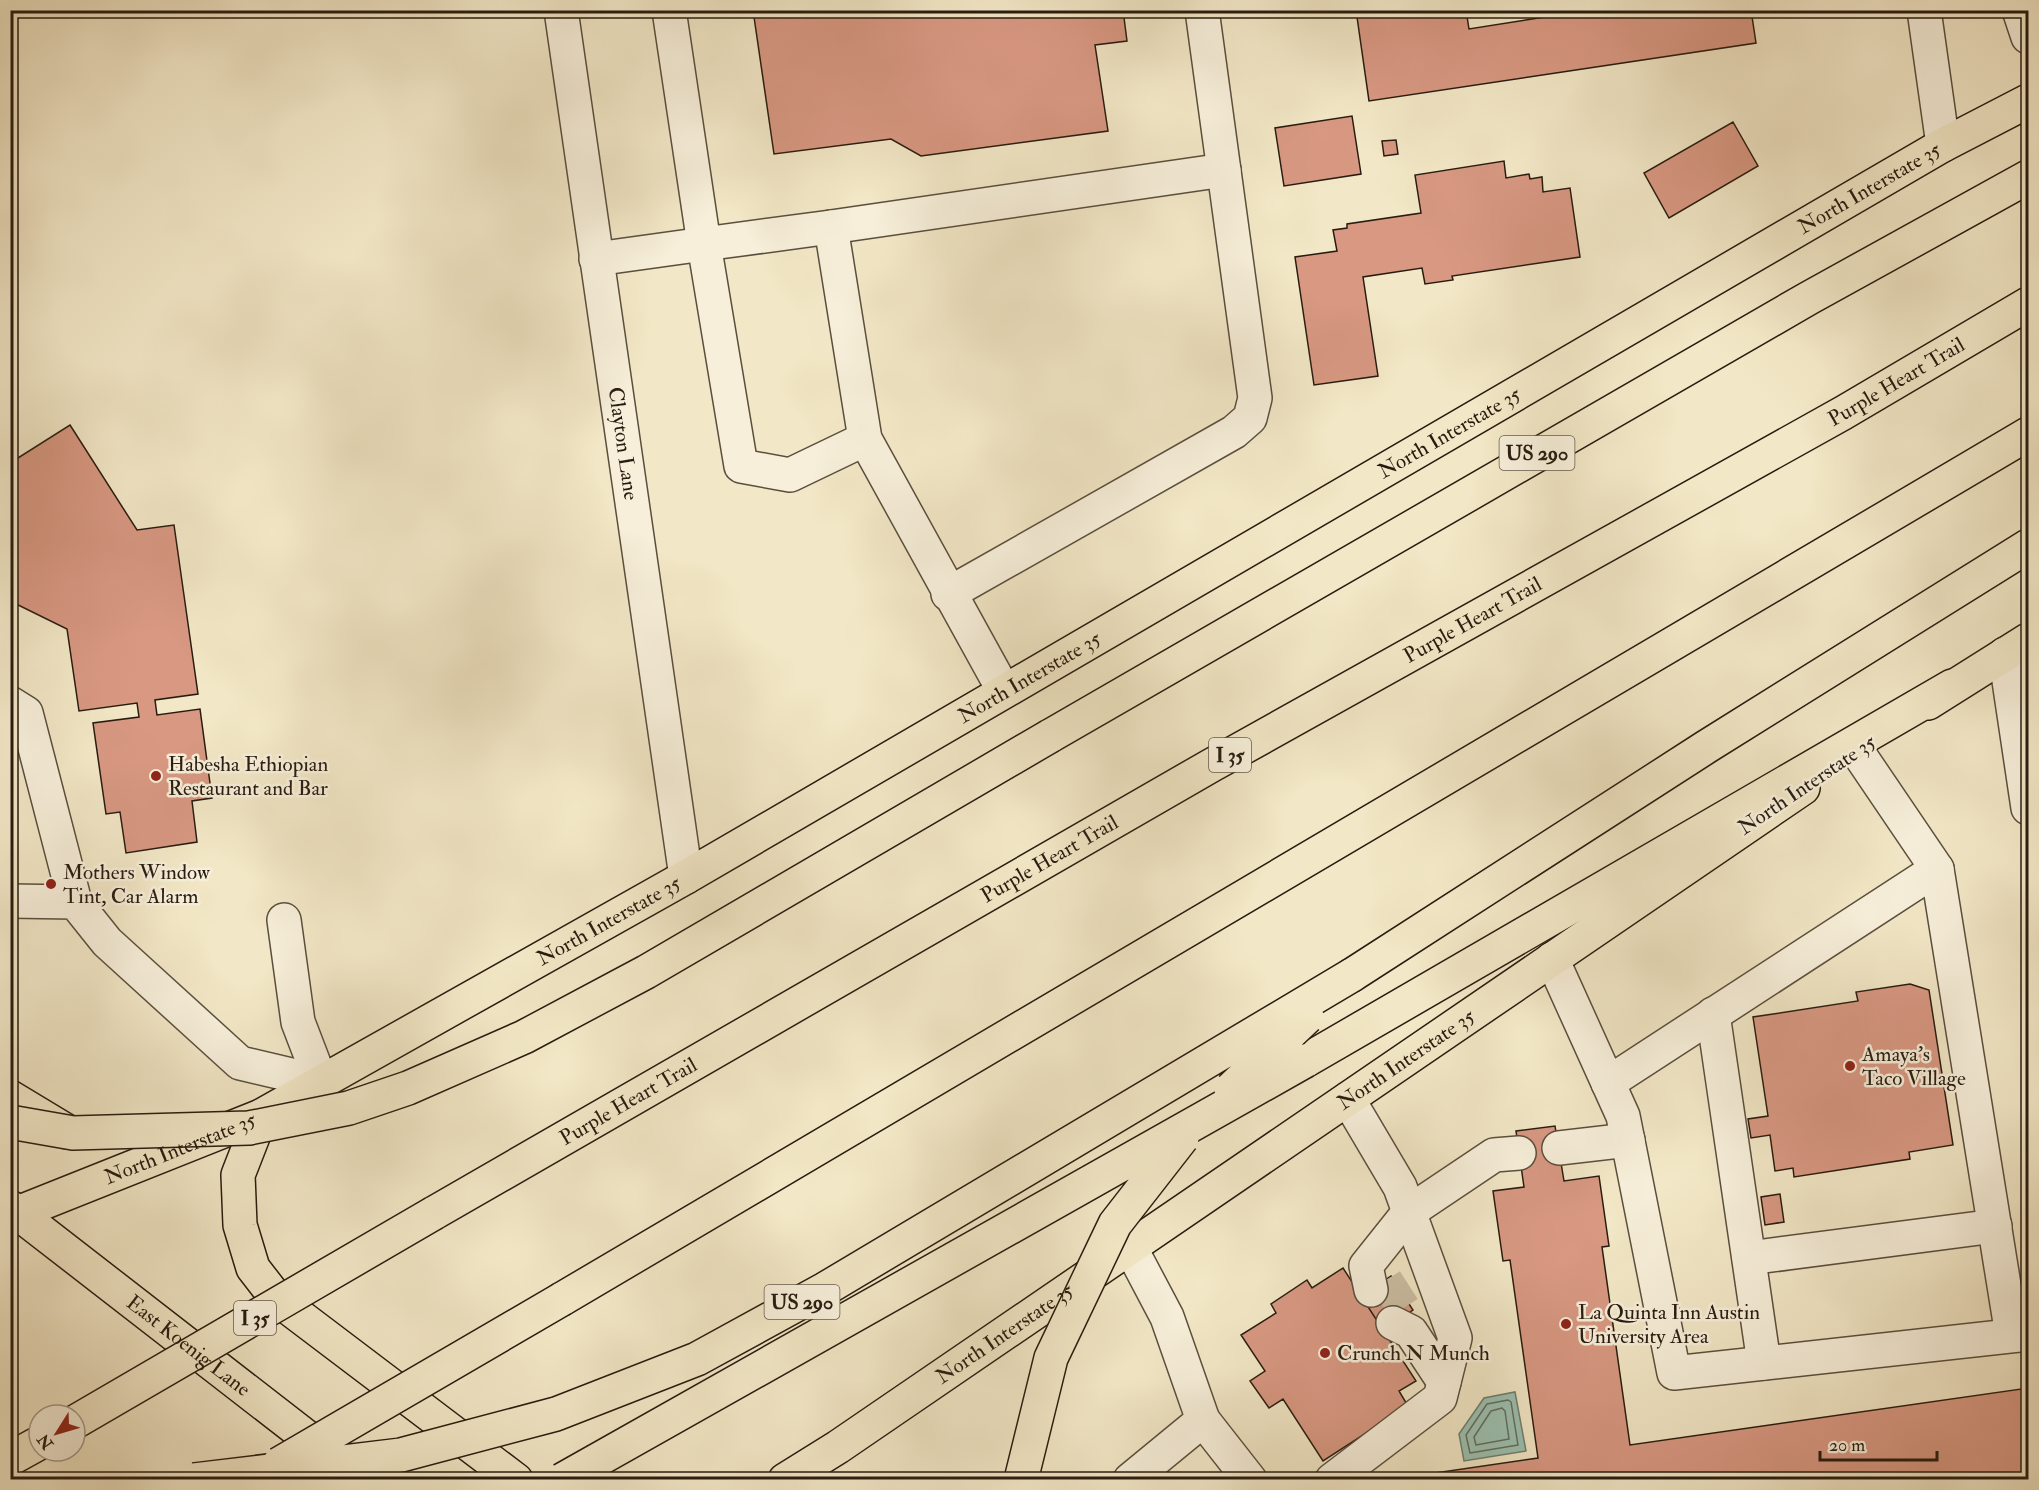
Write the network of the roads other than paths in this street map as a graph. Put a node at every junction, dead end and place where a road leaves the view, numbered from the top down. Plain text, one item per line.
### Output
1 (561, 10) edge
2 (669, 10) edge
3 (1202, 10) edge
4 (1924, 10) edge
5 (2019, 10) edge
6 (2028, 37) edge
7 (2028, 101) edge
8 (1943, 145) junction
9 (1224, 170) junction
10 (2028, 177) edge
11 (831, 227) junction
12 (704, 244) junction
13 (597, 259) junction
14 (2028, 304) edge
15 (2028, 434) edge
16 (865, 440) junction
17 (2028, 546) edge
18 (948, 594) junction
19 (2017, 647) edge
20 (1952, 686) junction
21 (1004, 692) junction
22 (10, 703) edge
23 (2021, 714) edge
24 (1857, 751) junction
25 (2028, 808) edge
26 (1937, 869) junction
27 (686, 877) junction
28 (10, 901) edge
29 (75, 902) junction
30 (284, 920) dead end
31 (1552, 959) junction
32 (1352, 975) junction
33 (1713, 1014) junction
34 (321, 1082) junction
35 (1608, 1083) junction
36 (10, 1097) edge
37 (1348, 1099) junction
38 (261, 1116) junction
39 (10, 1122) edge
40 (1628, 1140) junction
41 (1559, 1148) dead end
42 (1519, 1153) dead end
43 (13, 1212) edge
44 (1409, 1212) junction
45 (1995, 1226) junction
46 (1130, 1247) junction
47 (1749, 1258) junction
48 (1374, 1279) dead end
49 (1404, 1323) tunnel mouth
50 (2020, 1335) edge
51 (1764, 1363) junction
52 (1444, 1382) junction
53 (87, 1415) edge
54 (1203, 1420) junction
55 (838, 1447) junction
56 (27, 1450) edge
57 (10, 1459) edge
58 (194, 1479) edge
59 (252, 1479) edge
60 (362, 1479) edge
61 (516, 1479) edge
62 (562, 1479) edge
63 (785, 1479) edge
64 (828, 1479) edge
65 (1021, 1479) edge
66 (1130, 1479) edge
67 (1250, 1479) edge
68 (1332, 1479) edge

1 - 13 street, Clayton Lane
2 - 12 street
3 - 9 street
4 - 8 street
5 - 6 street
7 - 8 main road, North Interstate 35
8 - 21 main road, North Interstate 35
9 - 11 street
9 - 18 street
10 - 39 main road, US 290, bridge
11 - 12 street
11 - 16 street
12 - 13 street
12 - 16 street
13 - 27 street, Clayton Lane
14 - 53 main road, Purple Heart Trail / I 35, bridge
15 - 59 main road, bridge
16 - 18 street
17 - 32 main road, US 290
18 - 21 street
19 - 20 main road, North Interstate 35
19 - 23 street
20 - 24 main road, North Interstate 35
20 - 62 main road, bridge
21 - 27 main road, North Interstate 35
22 - 29 street
23 - 25 street
24 - 26 street
24 - 31 main road, North Interstate 35
26 - 33 street
26 - 45 street
27 - 34 main road, North Interstate 35
28 - 29 street
29 - 34 street
30 - 34 street
31 - 35 street
31 - 37 main road, North Interstate 35
32 - 58 main road, US 290, bridge
32 - 65 main road, bridge
33 - 35 street
33 - 47 street
34 - 38 main road, North Interstate 35
35 - 40 street
36 - 38 main road
37 - 44 street
37 - 46 main road, North Interstate 35
38 - 43 main road, North Interstate 35
38 - 61 main road
40 - 41 street
40 - 51 street
42 - 44 street
43 - 60 main road, East Koenig Lane
44 - 48 street
44 - 52 street
45 - 47 street
45 - 50 street
46 - 54 street
46 - 55 main road, North Interstate 35
47 - 51 street
49 - 52 street
50 - 51 street
52 - 68 street
54 - 66 street
54 - 67 street
55 - 63 main road, North Interstate 35
55 - 64 main road
56 - 57 main road

